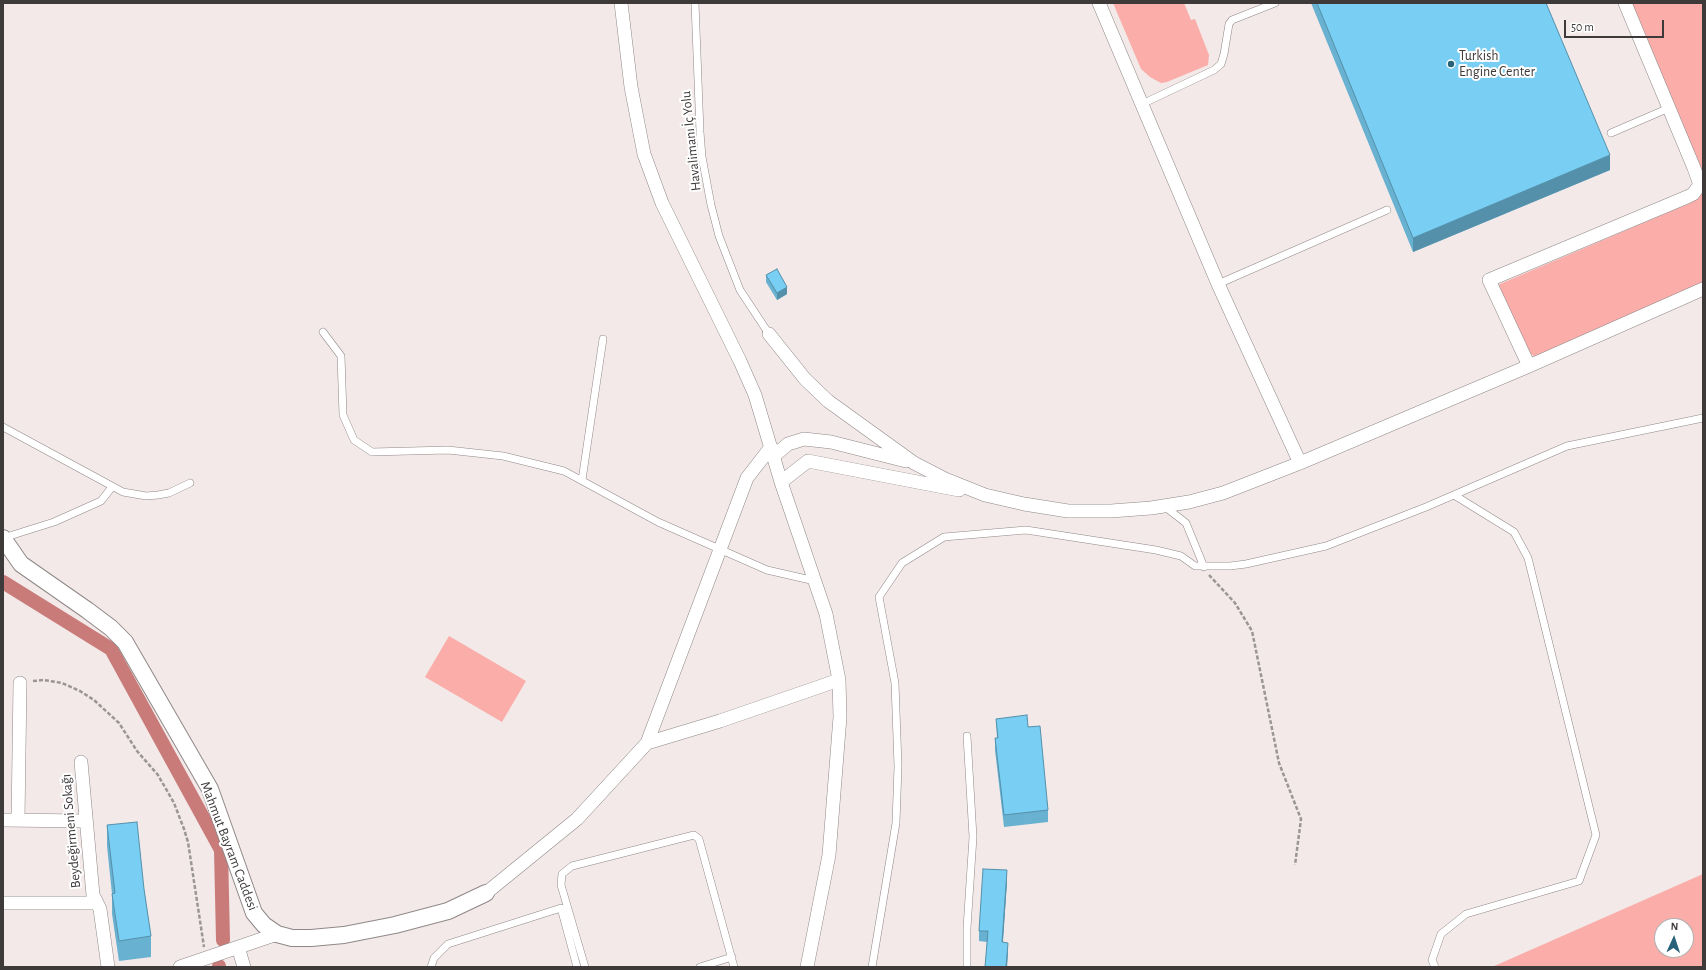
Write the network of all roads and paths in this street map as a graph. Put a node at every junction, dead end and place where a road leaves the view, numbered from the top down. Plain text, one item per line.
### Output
1 (621, 3) edge
2 (695, 3) edge
3 (1099, 3) edge
4 (1275, 3) edge
5 (1625, 3) edge
6 (1142, 104) junction
7 (1669, 108) junction
8 (1611, 133) dead end
9 (1386, 210) dead end
10 (1218, 284) junction
11 (1703, 289) edge
12 (322, 332) dead end
13 (769, 334) joint
14 (603, 339) dead end
15 (1529, 366) junction
16 (1703, 418) edge
17 (3, 427) edge
18 (773, 451) junction
19 (914, 463) junction
20 (1300, 463) junction
21 (582, 480) junction
22 (781, 482) junction
23 (190, 483) dead end
24 (112, 487) junction
25 (985, 495) junction
26 (1454, 495) junction
27 (1164, 506) junction
28 (3, 538) edge
29 (721, 549) junction
30 (1204, 567) junction
31 (815, 581) junction
32 (839, 680) junction
33 (20, 683) joint
34 (967, 736) dead end
35 (647, 744) junction
36 (81, 762) dead end
37 (3, 820) edge
38 (18, 820) junction
39 (86, 821) junction
40 (1295, 865) dead end
41 (486, 893) joint
42 (3, 902) edge
43 (97, 903) junction
44 (277, 934) junction
45 (238, 947) junction
46 (732, 957) junction
47 (206, 958) junction
48 (108, 967) edge
49 (181, 967) edge
50 (244, 967) edge
51 (431, 967) edge
52 (578, 967) edge
53 (585, 967) edge
54 (700, 967) edge
55 (734, 967) edge
56 (808, 967) edge
57 (872, 967) edge
58 (967, 967) edge
59 (1436, 967) edge

1 - 18 street
2 - 13 lane, Havalimanı İç Yolu
3 - 6 street
4 - 6 lane
5 - 7 street
6 - 10 street
7 - 8 lane
7 - 15 street
9 - 10 lane
10 - 20 street
11 - 15 street
12 - 21 lane
13 - 19 street
14 - 21 lane
15 - 20 street
16 - 26 lane
17 - 24 lane
18 - 19 street
18 - 22 street
18 - 29 street
19 - 25 street
20 - 27 street
21 - 29 lane
22 - 25 street
22 - 31 street
23 - 24 lane
24 - 28 lane
25 - 27 street
26 - 30 lane
26 - 59 lane
27 - 30 lane
28 - 44 street, Mahmut Bayram Caddesi
29 - 31 lane
29 - 35 street
30 - 40 path
30 - 57 lane
31 - 32 street
32 - 35 street
32 - 56 street
33 - 38 street
33 - 47 path
34 - 58 lane
35 - 41 street
36 - 39 street, Beydeğirmeni Sokağı
37 - 38 street
38 - 39 street
39 - 43 street, Beydeğirmeni Sokağı
41 - 44 street, Mahmut Bayram Caddesi
42 - 43 street
43 - 48 street, Beydeğirmeni Sokağı
44 - 45 street
45 - 47 street
45 - 50 street
46 - 53 lane
46 - 54 lane
46 - 55 lane
47 - 49 street
51 - 52 lane

